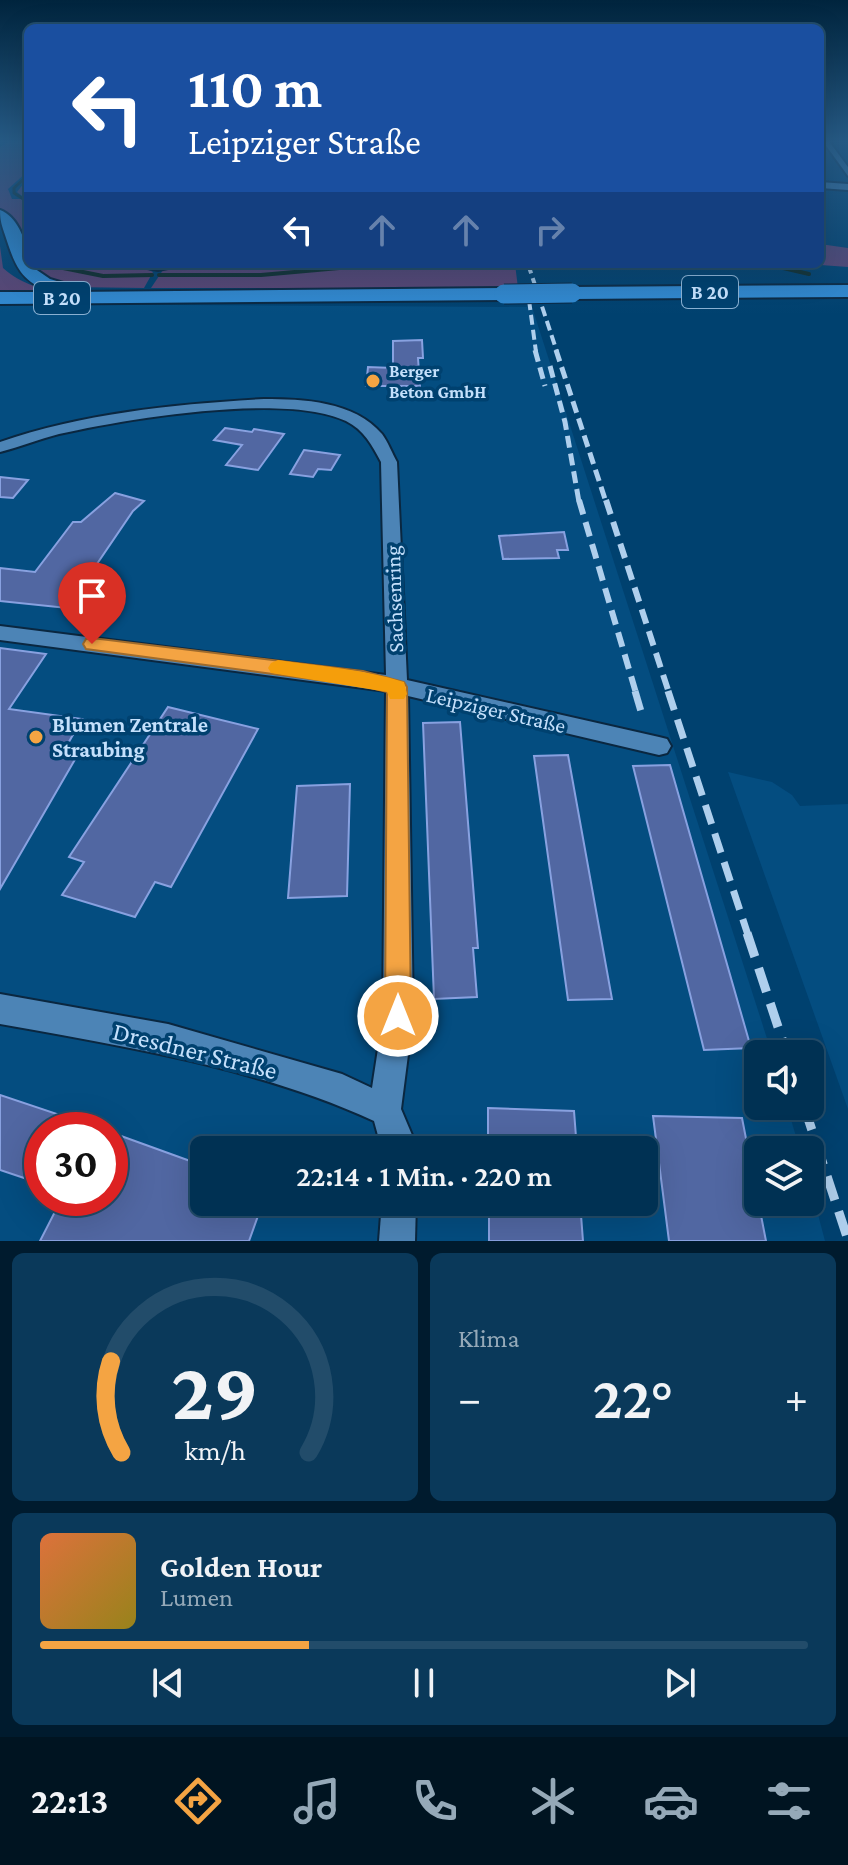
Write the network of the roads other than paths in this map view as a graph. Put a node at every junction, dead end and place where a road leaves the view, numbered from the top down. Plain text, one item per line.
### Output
1 (3, 227) edge
2 (848, 291) edge
3 (123, 297) junction
4 (0, 298) edge
5 (0, 447) edge
6 (0, 633) edge
7 (397, 687) junction
8 (659, 746) dead end
9 (0, 1009) edge
10 (385, 1110) junction
11 (396, 1136) edge
12 (398, 1216) edge
13 (397, 1241) edge

1 - 3 highway
2 - 3 highway, B 20, bridge
3 - 4 highway, B 20
5 - 7 street, Sachsenring
6 - 7 street, Leipziger Straße
7 - 8 street, Leipziger Straße
7 - 10 street, Sachsenring
9 - 10 street, Dresdner Straße
10 - 11 street, Sachsenring
12 - 13 street

